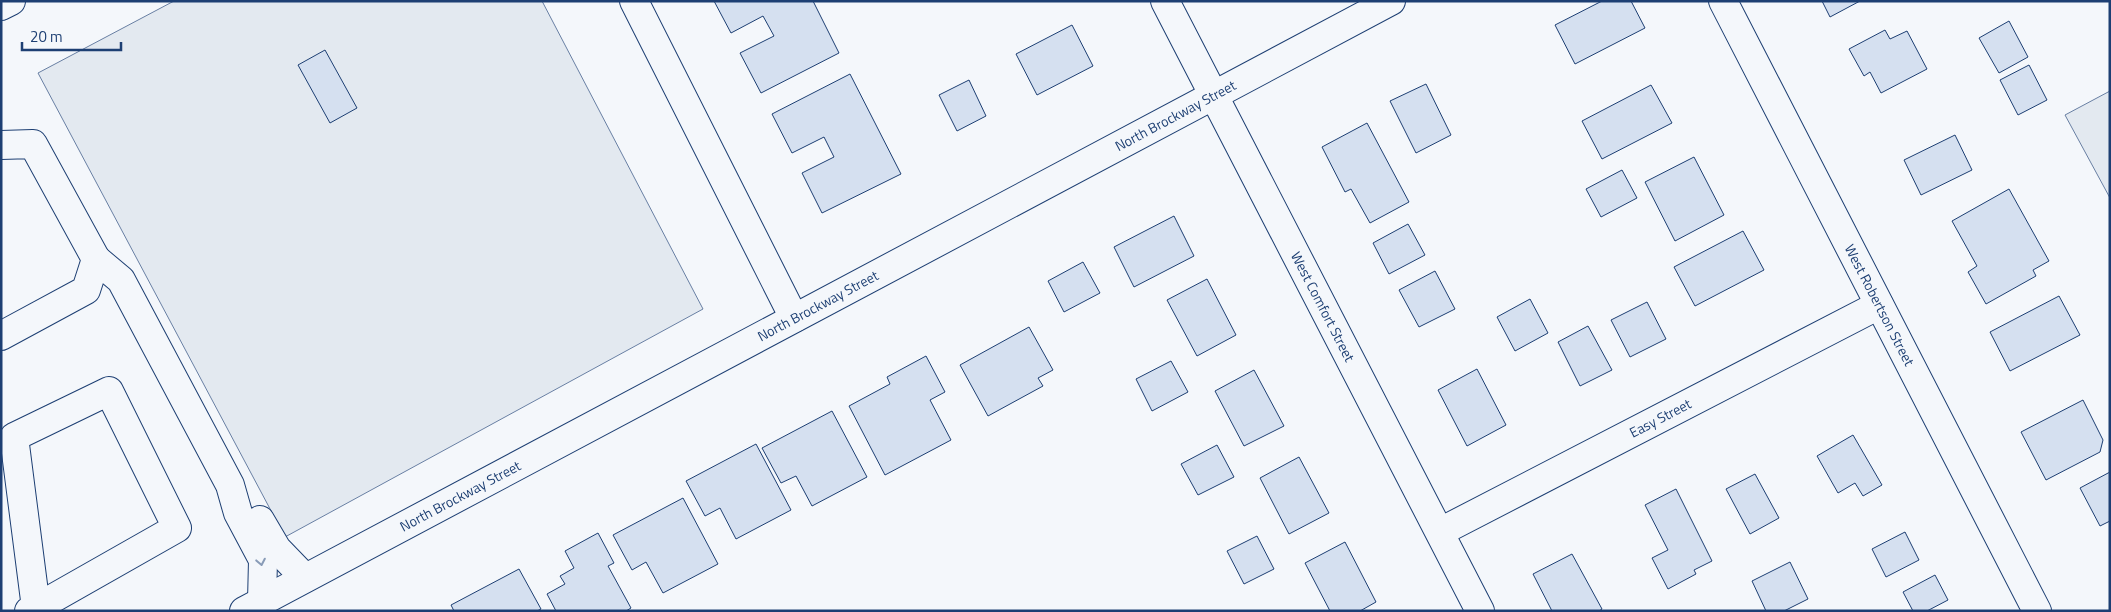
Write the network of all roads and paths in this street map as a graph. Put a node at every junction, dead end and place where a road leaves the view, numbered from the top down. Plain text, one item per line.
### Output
1 (11, 1) edge
2 (634, 1) edge
3 (1165, 1) edge
4 (1391, 1) edge
5 (1723, 1) edge
6 (1, 6) edge
7 (1214, 95) junction
8 (1, 145) edge
9 (96, 259) junction
10 (1880, 305) junction
11 (794, 318) junction
12 (1, 336) edge
13 (230, 485) junction
14 (1440, 532) junction
15 (305, 578) junction
16 (253, 606) edge
17 (34, 610) edge
18 (1480, 611) edge
19 (2036, 611) edge

1 - 6 street
2 - 11 street
3 - 7 street, West Comfort Street
4 - 7 street, North Brockway Street
5 - 10 street, West Robertson Street
7 - 11 street, North Brockway Street
7 - 14 street, West Comfort Street
8 - 9 street
9 - 12 street
9 - 13 street
10 - 14 street, Easy Street
10 - 19 street, West Robertson Street
11 - 15 street, North Brockway Street
13 - 15 street
13 -> 16 street
14 - 18 street, West Comfort Street
15 - 16 street, North Brockway Street
17 - 17 street

